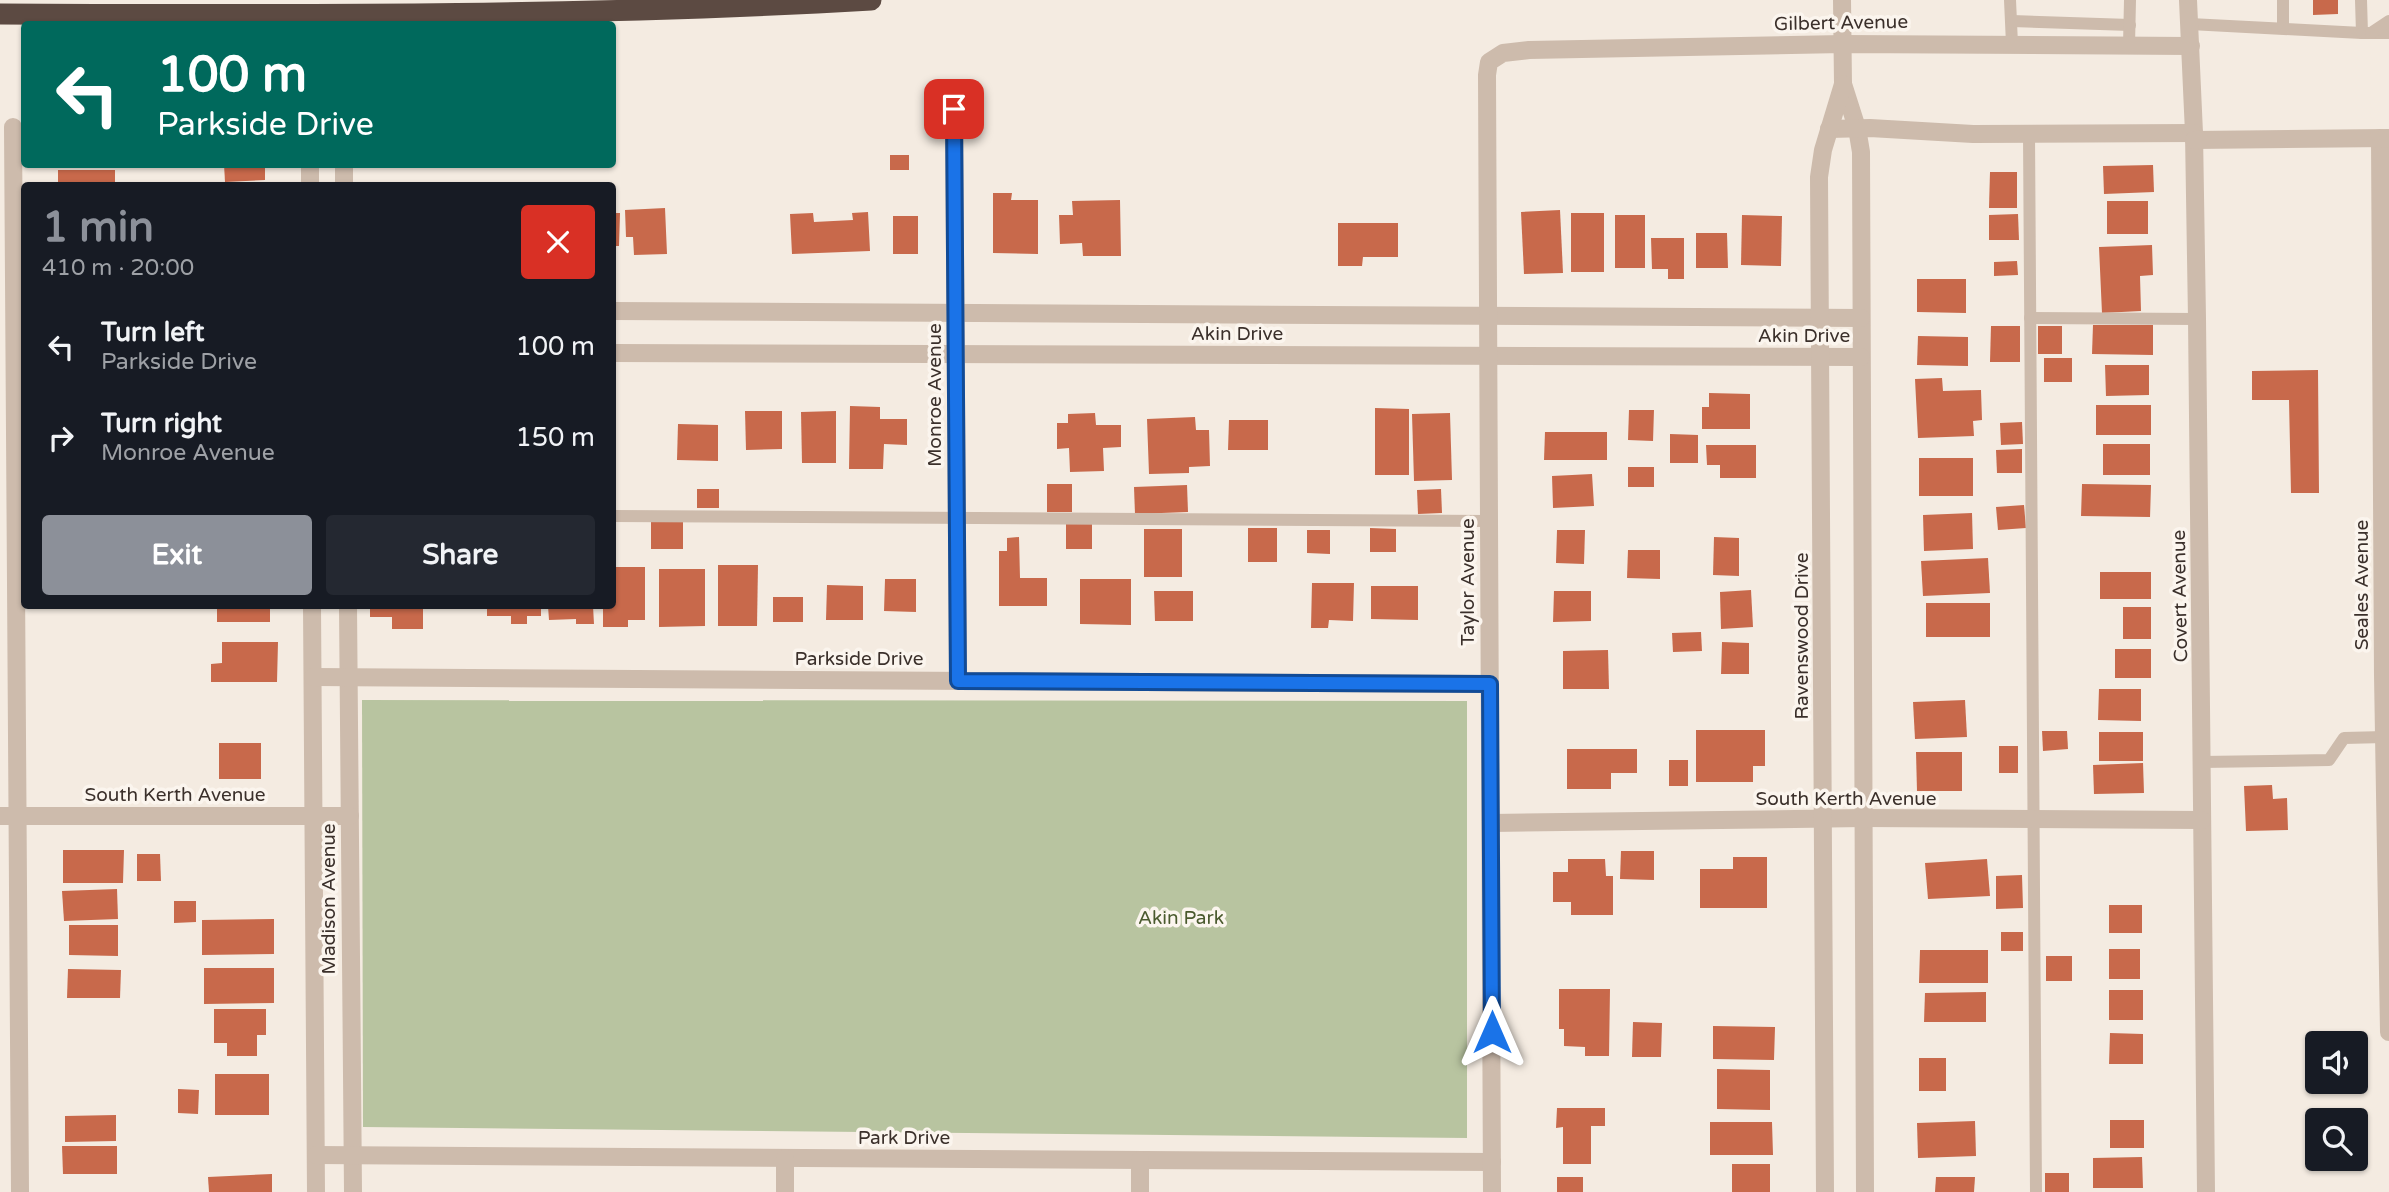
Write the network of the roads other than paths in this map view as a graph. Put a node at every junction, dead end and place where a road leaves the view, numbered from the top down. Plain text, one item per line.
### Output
1 (128, 0) edge
2 (872, 0) edge
3 (1842, 0) edge
4 (2010, 0) edge
5 (2130, 0) edge
6 (2188, 0) edge
7 (2283, 0) edge
8 (2361, 0) edge
9 (0, 14) edge
10 (102, 14) junction
11 (2012, 21) junction
12 (2389, 21) edge
13 (2130, 24) junction
14 (2190, 24) junction
15 (2283, 27) junction
16 (2367, 33) junction
17 (2389, 33) edge
18 (1843, 44) junction
19 (2012, 44) junction
20 (2129, 45) junction
21 (2191, 46) junction
22 (1493, 58) joint
23 (1843, 84) junction
24 (954, 109) dead end
25 (12, 127) edge
26 (1857, 128) junction
27 (1829, 129) junction
28 (2029, 134) junction
29 (2194, 136) junction
30 (2385, 138) edge
31 (2385, 290) edge
32 (616, 311) edge
33 (956, 313) junction
34 (1488, 316) junction
35 (1821, 318) junction
36 (1861, 318) junction
37 (2031, 318) junction
38 (2197, 319) junction
39 (616, 353) edge
40 (956, 354) junction
41 (1488, 356) junction
42 (1821, 357) junction
43 (1861, 357) junction
44 (2386, 458) edge
45 (616, 516) edge
46 (957, 518) junction
47 (1489, 521) junction
48 (312, 609) edge
49 (348, 609) edge
50 (2386, 631) edge
51 (313, 677) junction
52 (348, 677) junction
53 (958, 681) junction
54 (1490, 684) junction
55 (2385, 737) junction
56 (2202, 762) junction
57 (2388, 803) edge
58 (9, 816) edge
59 (314, 816) junction
60 (350, 816) junction
61 (1864, 818) junction
62 (1825, 819) junction
63 (2202, 820) junction
64 (2033, 821) junction
65 (1491, 823) junction
66 (2388, 978) edge
67 (2389, 1032) edge
68 (316, 1156) junction
69 (352, 1156) junction
70 (785, 1158) junction
71 (1140, 1160) junction
72 (1492, 1162) junction
73 (20, 1192) edge
74 (316, 1192) edge
75 (353, 1192) edge
76 (785, 1192) edge
77 (1140, 1192) edge
78 (1492, 1192) edge
79 (1825, 1192) edge
80 (1864, 1192) edge
81 (2036, 1192) edge
82 (2206, 1192) edge

1 - 10 highway
2 - 10 highway
3 - 18 street, Ravenswood Drive
4 - 11 lane
5 - 13 lane
6 - 14 street, Covert Avenue
7 - 15 lane
8 - 16 lane
9 - 10 highway
11 - 13 lane
11 - 19 lane
12 - 16 lane
13 - 20 lane
14 - 15 lane
14 - 21 street, Covert Avenue
15 - 16 lane
16 - 17 lane
18 - 19 street, Gilbert Avenue
18 - 22 street, Gilbert Avenue
18 - 23 street, Ravenswood Drive
19 - 20 street, Gilbert Avenue
20 - 21 street, Gilbert Avenue
21 - 29 street, Covert Avenue
22 - 34 street, Taylor Avenue
23 - 26 street, Ravenswood Drive
23 - 27 street, Ravenswood Drive
24 - 33 street, Monroe Avenue
25 - 58 street
26 - 27 street
26 - 28 street
26 - 36 street, Ravenswood Drive
27 - 35 street, Ravenswood Drive
28 - 29 street
28 - 37 lane
29 - 30 street
29 - 38 street, Covert Avenue
30 - 31 street, Seales Avenue
31 - 44 street, Seales Avenue
32 - 33 street, Akin Drive
33 - 34 street, Akin Drive
33 - 40 street, Monroe Avenue
34 - 35 street, Akin Drive
34 - 41 street, Taylor Avenue
35 - 36 street, Akin Drive
35 - 42 street, Ravenswood Drive
36 - 43 street, Ravenswood Drive
37 - 38 lane
37 - 64 lane
38 - 56 street, Covert Avenue
39 - 40 street, Akin Drive
40 - 41 street, Akin Drive
40 - 46 street, Monroe Avenue
41 - 42 street, Akin Drive
41 - 47 street, Taylor Avenue
42 - 43 street, Akin Drive
42 - 62 street, Ravenswood Drive
43 - 61 street, Ravenswood Drive
44 - 50 street, Seales Avenue
45 - 46 lane
46 - 47 lane
46 - 53 street, Monroe Avenue
47 - 54 street, Taylor Avenue
48 - 51 street, Madison Avenue
49 - 52 street, Madison Avenue
50 - 55 street, Seales Avenue
51 - 52 street, Parkside Drive
51 - 59 street, Madison Avenue
52 - 53 street, Parkside Drive
52 - 60 street, Madison Avenue
53 - 54 street, Parkside Drive
54 - 65 street, Taylor Avenue
55 - 56 lane
55 - 57 street, Seales Avenue
56 - 63 street, Covert Avenue
57 - 66 street, Seales Avenue
58 - 59 street, South Kerth Avenue
58 - 73 street
59 - 60 street, South Kerth Avenue
59 - 68 street, Madison Avenue
60 - 69 street, Madison Avenue
61 - 62 street, South Kerth Avenue
61 - 64 street, South Kerth Avenue
61 - 80 street, Ravenswood Drive
62 - 65 street, South Kerth Avenue
62 - 79 street, Ravenswood Drive
63 - 64 street, South Kerth Avenue
63 - 82 street, Covert Avenue
64 - 81 lane
65 - 72 street, Taylor Avenue
66 - 67 street, Seales Avenue
68 - 69 street, Park Drive
68 - 74 street, Madison Avenue
69 - 70 street, Park Drive
69 - 75 street, Madison Avenue
70 - 71 street, Park Drive
70 - 76 street
71 - 72 street, Park Drive
71 - 77 street
72 - 78 street, Taylor Avenue

